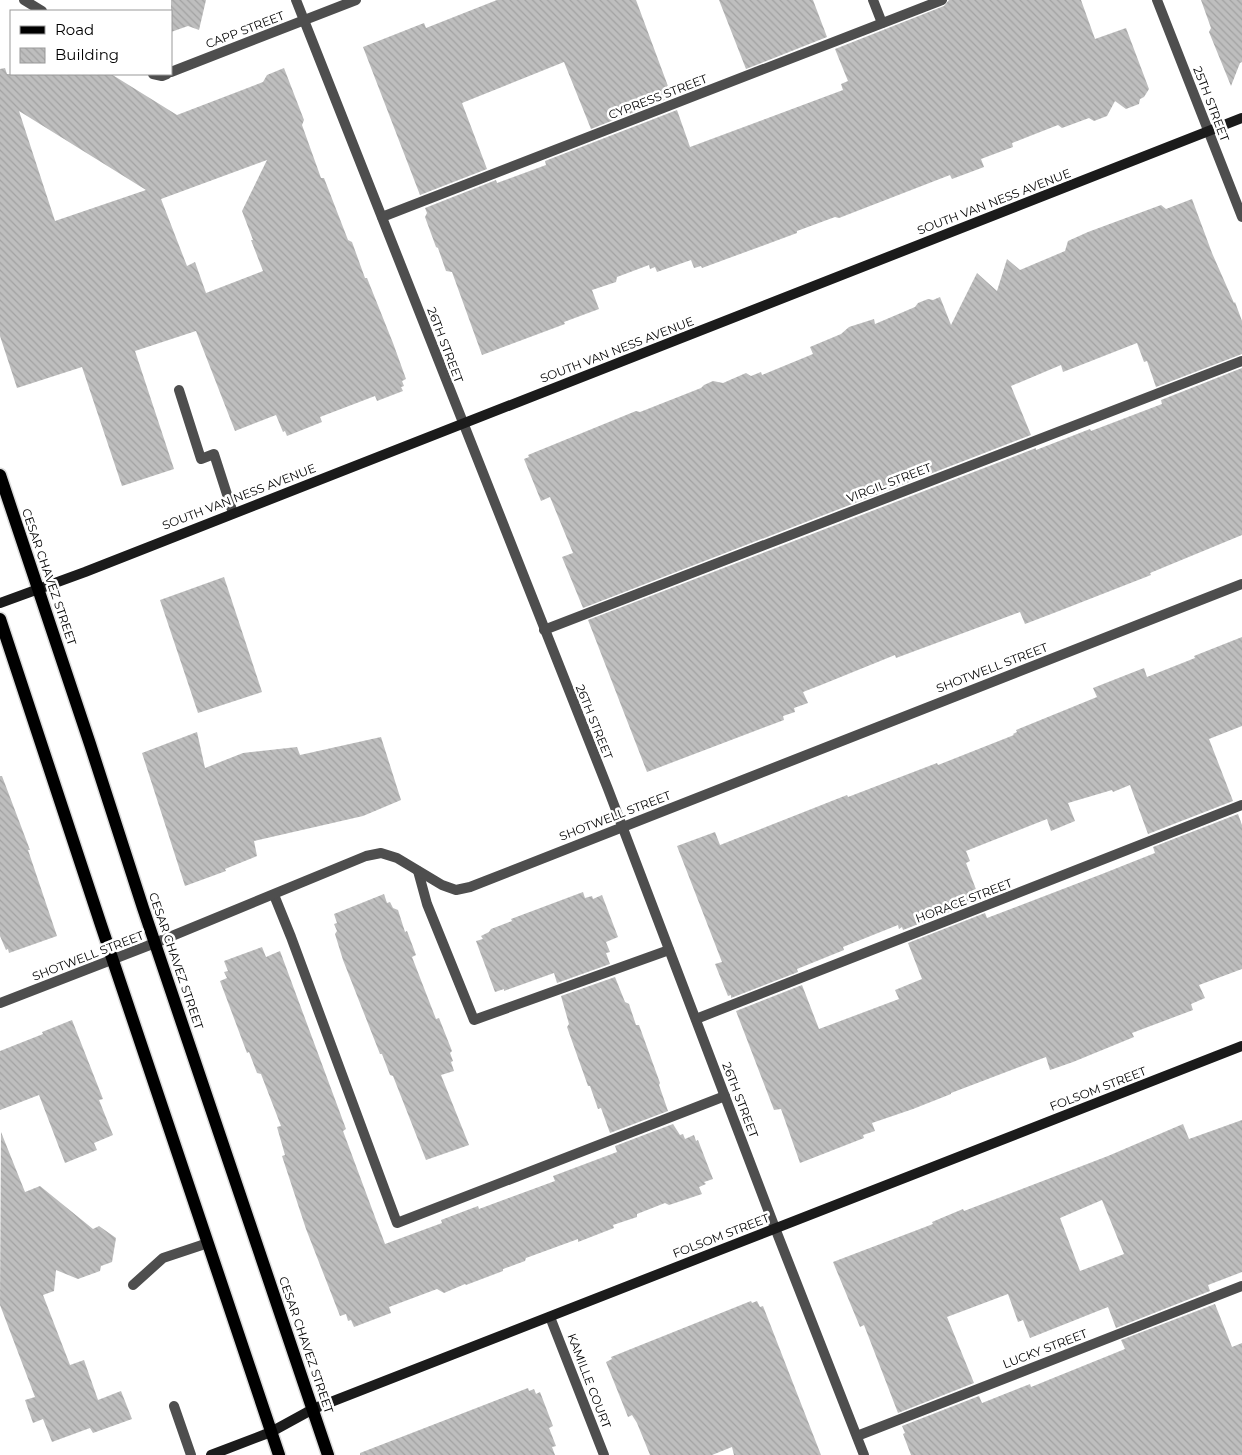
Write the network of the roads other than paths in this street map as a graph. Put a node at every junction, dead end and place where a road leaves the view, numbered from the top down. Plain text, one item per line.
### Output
1 (24, 0) edge
2 (296, 0) edge
3 (356, 0) edge
4 (873, 0) edge
5 (942, 0) edge
6 (1157, 0) edge
7 (40, 10) edge
8 (304, 20) junction
9 (882, 23) junction
10 (172, 71) edge
11 (1242, 118) edge
12 (1208, 132) junction
13 (382, 217) junction
14 (1242, 217) edge
15 (1242, 361) edge
16 (179, 390) dead end
17 (462, 424) junction
18 (0, 475) edge
19 (233, 513) junction
20 (1242, 584) edge
21 (38, 589) junction
22 (0, 603) edge
23 (0, 619) edge
24 (544, 630) junction
25 (1242, 805) edge
26 (622, 826) junction
27 (418, 871) junction
28 (274, 895) junction
29 (155, 943) junction
30 (669, 950) junction
31 (113, 959) junction
32 (0, 1004) edge
33 (696, 1019) junction
34 (1242, 1046) edge
35 (725, 1096) junction
36 (775, 1228) junction
37 (208, 1243) junction
38 (133, 1285) dead end
39 (1242, 1286) edge
40 (550, 1317) junction
41 (174, 1406) dead end
42 (313, 1409) junction
43 (271, 1432) junction
44 (857, 1436) junction
45 (191, 1455) edge
46 (211, 1455) edge
47 (279, 1455) edge
48 (328, 1455) edge
49 (604, 1455) edge
50 (864, 1455) edge

1 - 7 street
2 - 8 street, 26TH STREET
3 - 8 street, CAPP STREET
4 - 9 street
5 - 9 street, CYPRESS STREET
6 - 12 street, 25TH STREET
8 - 10 street, CAPP STREET
8 - 13 street, 26TH STREET
9 - 13 street, CYPRESS STREET
11 - 12 main road, SOUTH VAN NESS AVENUE
12 - 14 street, 25TH STREET
12 - 17 main road, SOUTH VAN NESS AVENUE
13 - 17 street, 26TH STREET
15 - 24 street, VIRGIL STREET
16 - 19 street
17 - 19 main road, SOUTH VAN NESS AVENUE
17 - 24 street, 26TH STREET
18 - 21 main road, CESAR CHAVEZ STREET
19 - 21 main road, SOUTH VAN NESS AVENUE
20 - 26 street, SHOTWELL STREET
21 - 22 main road, SOUTH VAN NESS AVENUE
21 - 29 main road, CESAR CHAVEZ STREET
23 - 31 main road
24 - 26 street, 26TH STREET
25 - 33 street, HORACE STREET
26 - 27 street, SHOTWELL STREET
26 - 30 street, 26TH STREET
27 - 28 street, SHOTWELL STREET
27 - 30 street
28 - 29 street, SHOTWELL STREET
28 - 35 street
29 - 31 street, SHOTWELL STREET
29 - 42 main road, CESAR CHAVEZ STREET
30 - 33 street, 26TH STREET
31 - 32 street, SHOTWELL STREET
31 - 37 main road
33 - 35 street, 26TH STREET
34 - 36 main road, FOLSOM STREET
35 - 36 street, 26TH STREET
36 - 40 main road, FOLSOM STREET
36 - 44 street, 26TH STREET
37 - 38 street
37 - 43 main road
39 - 44 street, LUCKY STREET
40 - 42 main road, FOLSOM STREET
40 - 49 street, KAMILLE COURT
41 - 45 street
42 - 43 main road, FOLSOM STREET
42 - 48 main road, CESAR CHAVEZ STREET
43 - 46 main road, FOLSOM STREET
43 - 47 main road
44 - 50 street, 26TH STREET

